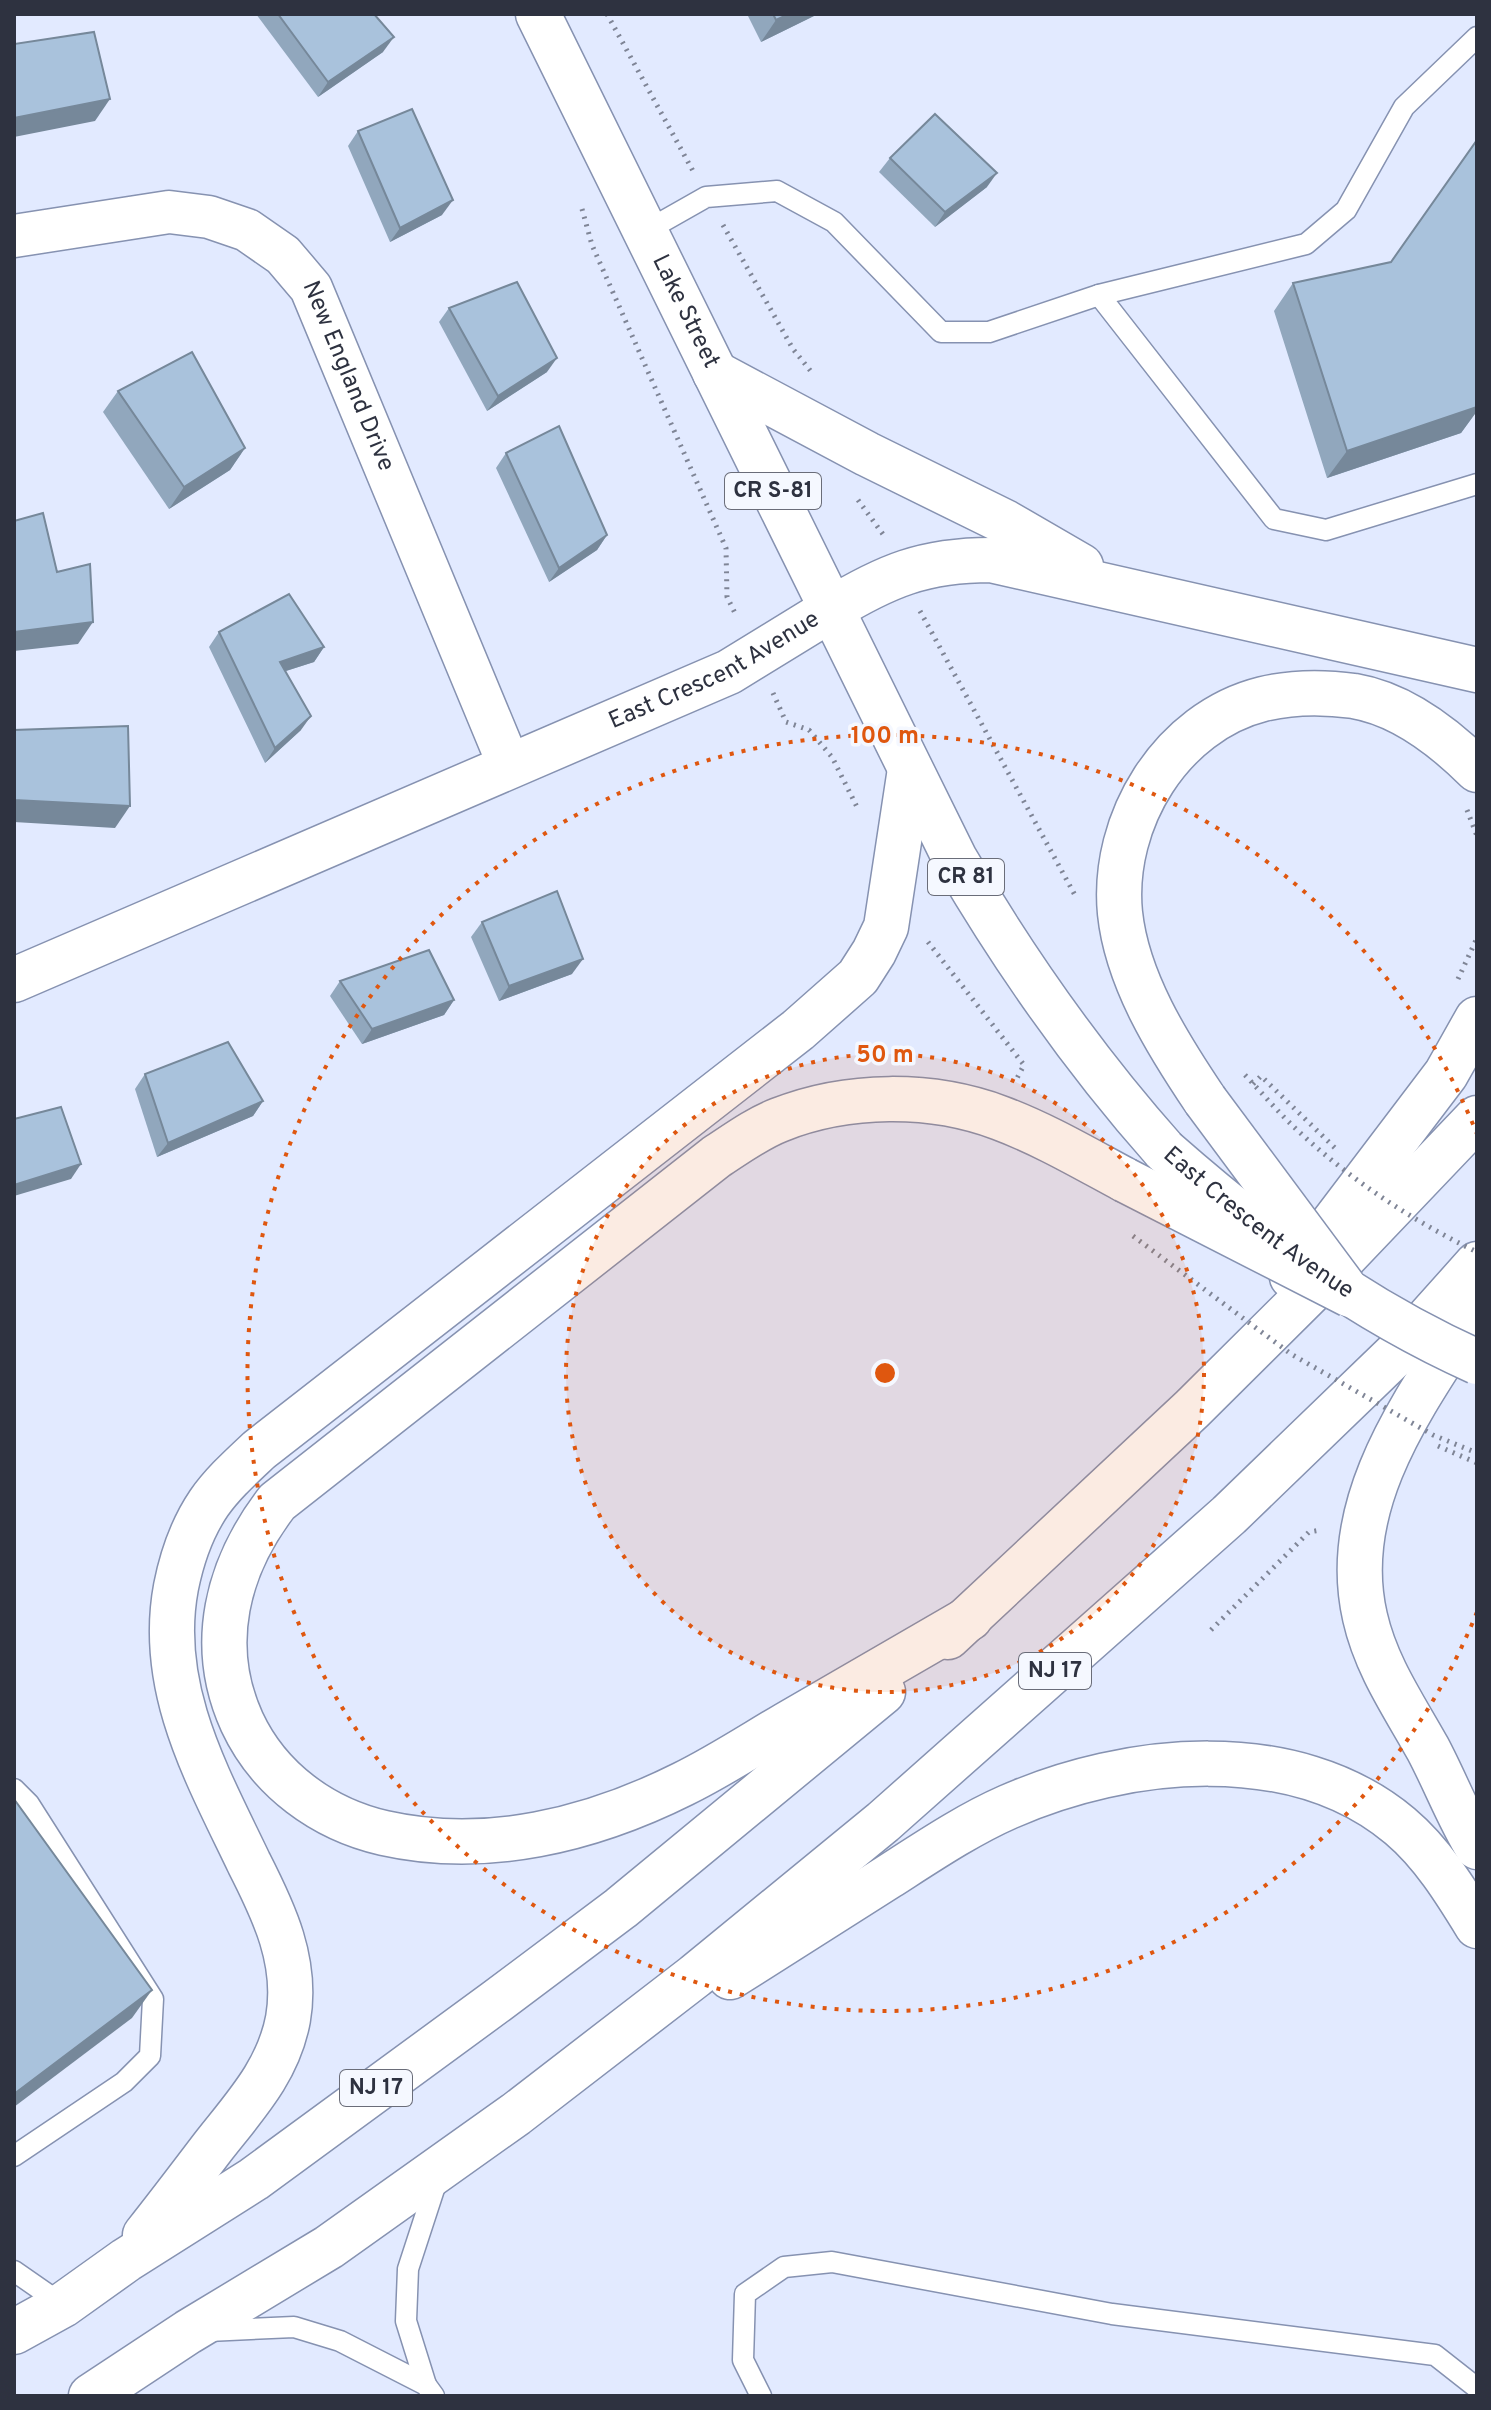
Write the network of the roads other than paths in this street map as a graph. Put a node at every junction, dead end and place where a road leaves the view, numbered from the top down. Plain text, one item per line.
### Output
1 (538, 14) edge
2 (1477, 37) edge
3 (646, 231) junction
4 (14, 236) edge
5 (1099, 295) junction
6 (715, 373) junction
7 (1477, 484) edge
8 (1121, 589) junction
9 (830, 610) junction
10 (1477, 670) edge
11 (509, 765) junction
12 (910, 769) junction
13 (1469, 785) edge
14 (14, 980) edge
15 (1477, 1019) edge
16 (1477, 1118) edge
17 (1477, 1264) edge
18 (1350, 1295) junction
19 (1477, 1305) edge
20 (1477, 1362) edge
21 (1192, 1409) junction
22 (970, 1618) junction
23 (1428, 1750) junction
24 (14, 1789) edge
25 (1477, 1802) edge
26 (1477, 1847) edge
27 (1477, 1926) edge
28 (516, 2114) junction
29 (14, 2156) edge
30 (443, 2164) junction
31 (126, 2260) junction
32 (14, 2271) edge
33 (63, 2305) junction
34 (14, 2332) edge
35 (188, 2332) junction
36 (1477, 2388) edge
37 (430, 2391) edge
38 (91, 2396) edge
39 (761, 2396) edge

1 - 3 main road, Lake Street / CR S-81
2 - 5 lane
3 - 5 lane
3 - 6 main road, Lake Street / CR S-81
4 - 11 street, New England Drive
5 - 7 lane
6 - 8 main road
6 - 9 main road, Lake Street / CR S-81
8 - 9 main road
8 - 10 main road
9 - 11 main road, East Crescent Avenue
9 - 12 main road, East Crescent Avenue / CR 81
11 - 14 main road, East Crescent Avenue
12 - 18 main road, East Crescent Avenue / CR 81, bridge
12 - 31 main road
13 - 18 main road, bridge
15 - 21 main road
16 - 21 main road, NJ 17
17 - 28 main road, NJ 17
18 - 20 main road, East Crescent Avenue / CR 81, bridge
18 - 22 main road, bridge
19 - 23 main road
21 - 22 main road, NJ 17
22 - 31 main road, NJ 17
23 - 25 main road
23 - 26 main road
24 - 29 lane
27 - 28 main road
28 - 30 main road, NJ 17
30 - 35 main road, NJ 17
30 - 37 lane
31 - 33 main road, NJ 17
32 - 33 lane
33 - 34 main road, NJ 17
35 - 37 lane
35 - 38 main road, NJ 17
36 - 39 lane

